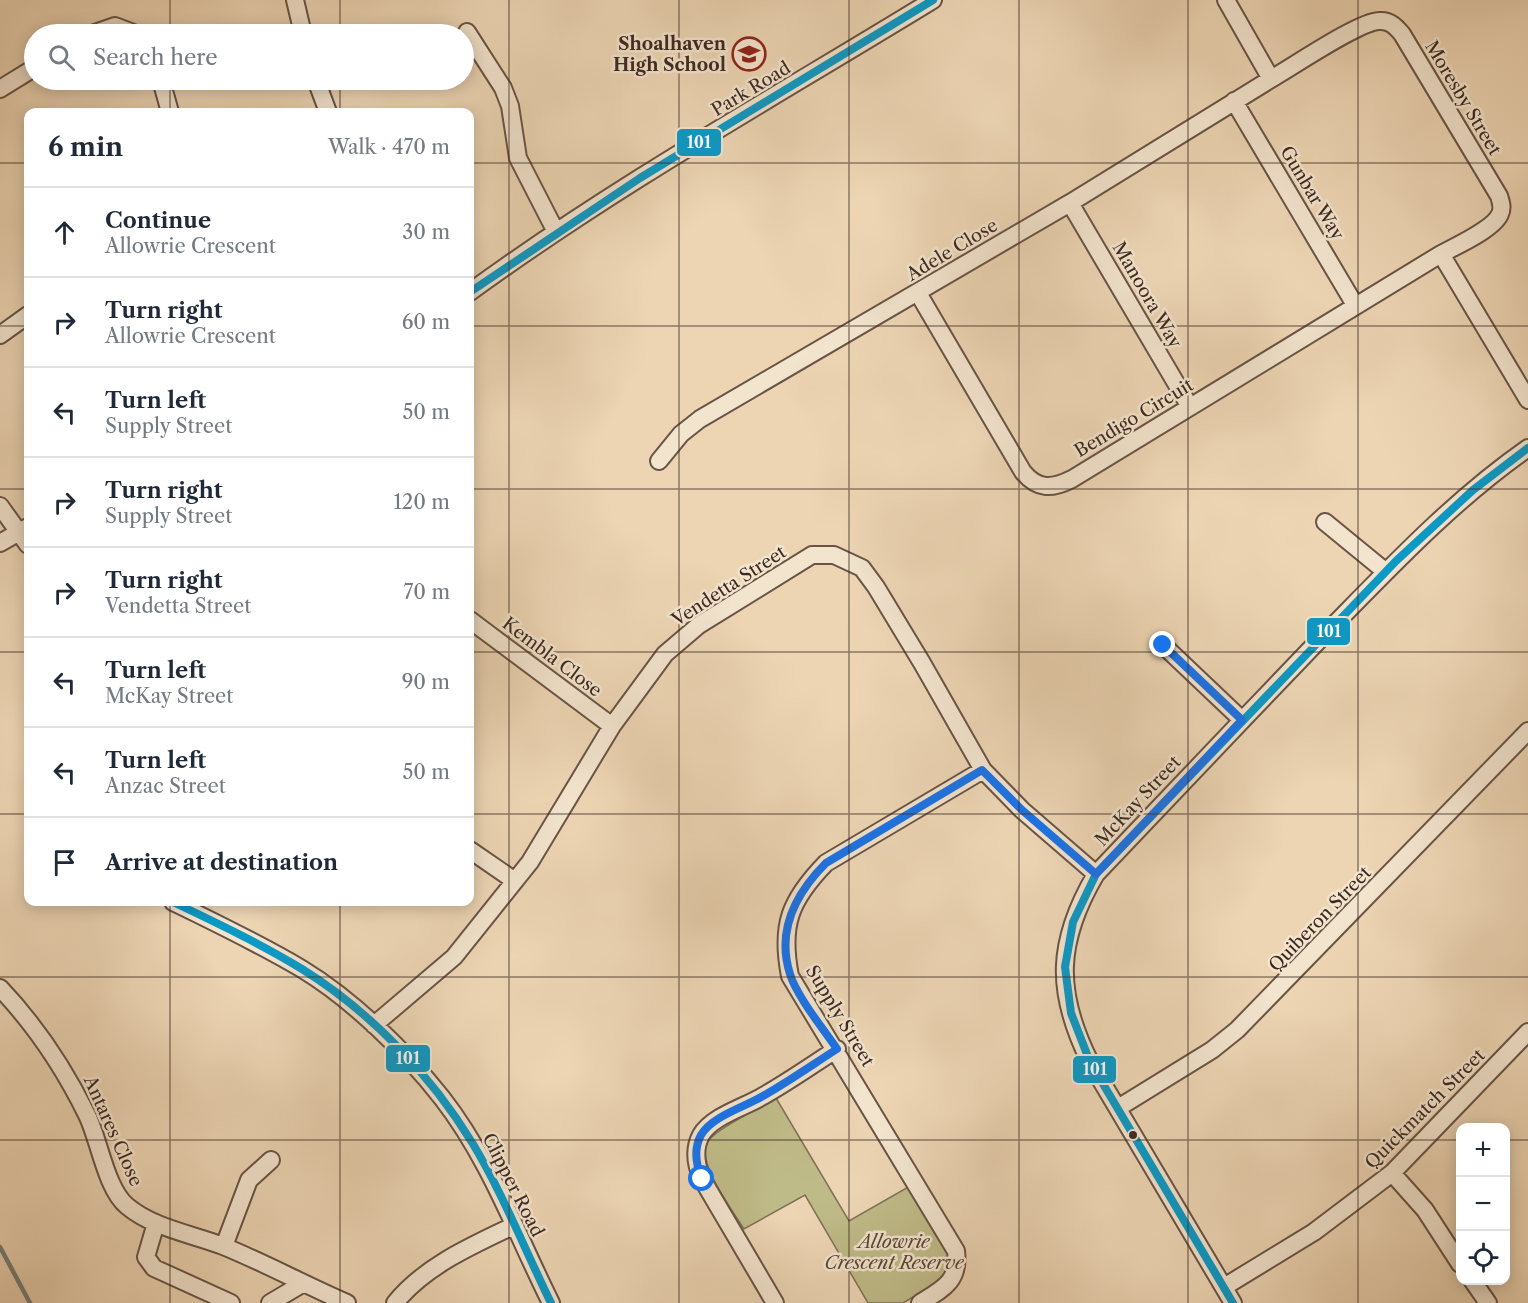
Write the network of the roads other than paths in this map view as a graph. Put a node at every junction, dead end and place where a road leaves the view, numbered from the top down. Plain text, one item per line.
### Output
1 (295, 0) edge
2 (933, 0) edge
3 (1226, 0) edge
4 (301, 24) edge
5 (474, 43) edge
6 (24, 74) edge
7 (1271, 79) junction
8 (0, 89) edge
9 (164, 90) edge
10 (320, 90) edge
11 (1234, 102) junction
12 (169, 108) edge
13 (326, 108) edge
14 (1070, 203) junction
15 (556, 232) junction
16 (1441, 254) junction
17 (474, 289) edge
18 (918, 293) junction
19 (1355, 305) junction
20 (24, 318) edge
21 (0, 335) edge
22 (1528, 400) edge
23 (1190, 407) junction
24 (1528, 448) edge
25 (659, 461) dead end
26 (0, 506) edge
27 (1325, 522) dead end
28 (24, 533) edge
29 (24, 534) edge
30 (0, 543) edge
31 (1386, 572) junction
32 (474, 623) edge
33 (1163, 645) dead end
34 (1242, 720) junction
35 (612, 726) junction
36 (1528, 731) edge
37 (982, 770) junction
38 (474, 853) edge
39 (1096, 874) junction
40 (515, 881) junction
41 (180, 906) edge
42 (0, 988) edge
43 (374, 1024) junction
44 (1528, 1032) edge
45 (837, 1049) junction
46 (1118, 1108) junction
47 (271, 1160) dead end
48 (1392, 1173) junction
49 (156, 1223) junction
50 (513, 1226) junction
51 (224, 1246) junction
52 (1456, 1256) edge
53 (302, 1284) junction
54 (1475, 1285) edge
55 (1224, 1287) junction
56 (231, 1303) edge
57 (270, 1303) edge
58 (347, 1303) edge
59 (395, 1303) edge
60 (551, 1303) edge
61 (775, 1303) edge
62 (920, 1303) edge
63 (1233, 1303) edge
64 (1488, 1303) edge

1 - 4 street
2 - 15 street, Park Road
3 - 7 street
5 - 15 street
6 - 8 street
7 - 11 street, Adele Close
7 - 16 street, Moresby Street
9 - 12 street
10 - 13 street
11 - 14 street, Adele Close
11 - 19 street, Gunbar Way
14 - 18 street, Adele Close
14 - 23 street, Manoora Way
15 - 17 street, Park Road
16 - 19 street, Bendigo Circuit
16 - 22 street
18 - 23 street, Bendigo Circuit
18 - 25 street, Adele Close
19 - 23 street, Bendigo Circuit
20 - 21 street
24 - 31 street, McKay Street
26 - 28 street
27 - 31 street
29 - 30 street
31 - 34 street, McKay Street
32 - 35 street, Kembla Close
33 - 34 street
34 - 39 street, McKay Street
35 - 37 street, Vendetta Street
35 - 40 street, Vendetta Street
36 - 46 street, Quiberon Street
37 - 39 street, Vendetta Street
37 - 45 street, Supply Street
38 - 40 street
39 - 46 street, McKay Street
40 - 43 street, Vendetta Street
41 - 43 street, Clipper Road
42 - 49 street, Antares Close
43 - 50 street, Clipper Road
44 - 48 street, Quickmatch Street
45 - 61 street
45 - 62 street, Supply Street
46 - 55 street, McKay Street
47 - 51 street
48 - 52 street
48 - 55 street, Quickmatch Street
49 - 51 street, Antares Close
49 - 56 street
50 - 59 street
50 - 60 street, Clipper Road
51 - 53 street, Antares Close
53 - 57 street
53 - 58 street, Antares Close
54 - 64 street
55 - 63 street, McKay Street

